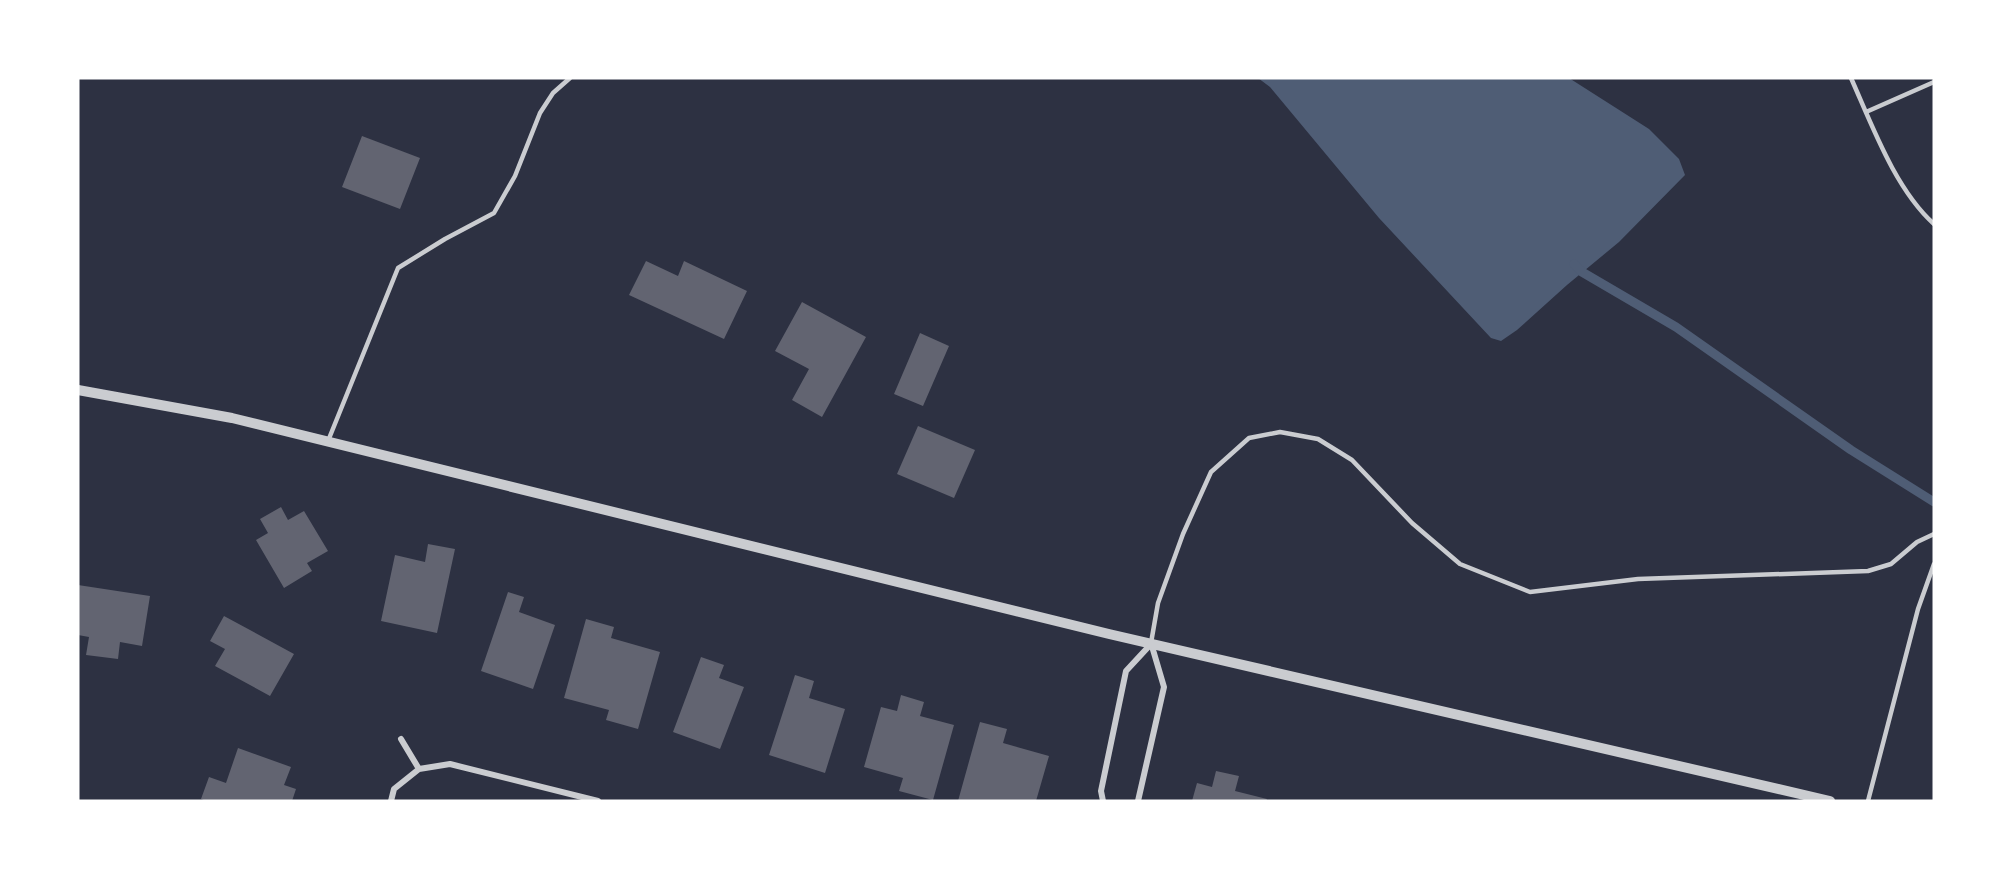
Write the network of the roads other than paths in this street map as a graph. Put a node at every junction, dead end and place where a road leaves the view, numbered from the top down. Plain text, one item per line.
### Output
1 (570, 78) edge
2 (1851, 78) edge
3 (1934, 82) edge
4 (1866, 112) junction
5 (1934, 224) edge
6 (78, 390) edge
7 (328, 441) junction
8 (1934, 534) edge
9 (1934, 564) edge
10 (1151, 643) junction
11 (401, 739) dead end
12 (418, 769) junction
13 (391, 801) edge
14 (598, 801) edge
15 (1103, 801) edge
16 (1138, 801) edge
17 (1830, 801) edge
18 (1868, 801) edge

1 - 7 lane
2 - 4 lane
3 - 4 lane
4 - 5 lane
6 - 7 street
7 - 10 street
8 - 10 lane
9 - 18 lane
10 - 15 street
10 - 16 street
10 - 17 street
11 - 12 street
12 - 13 street
12 - 14 street

